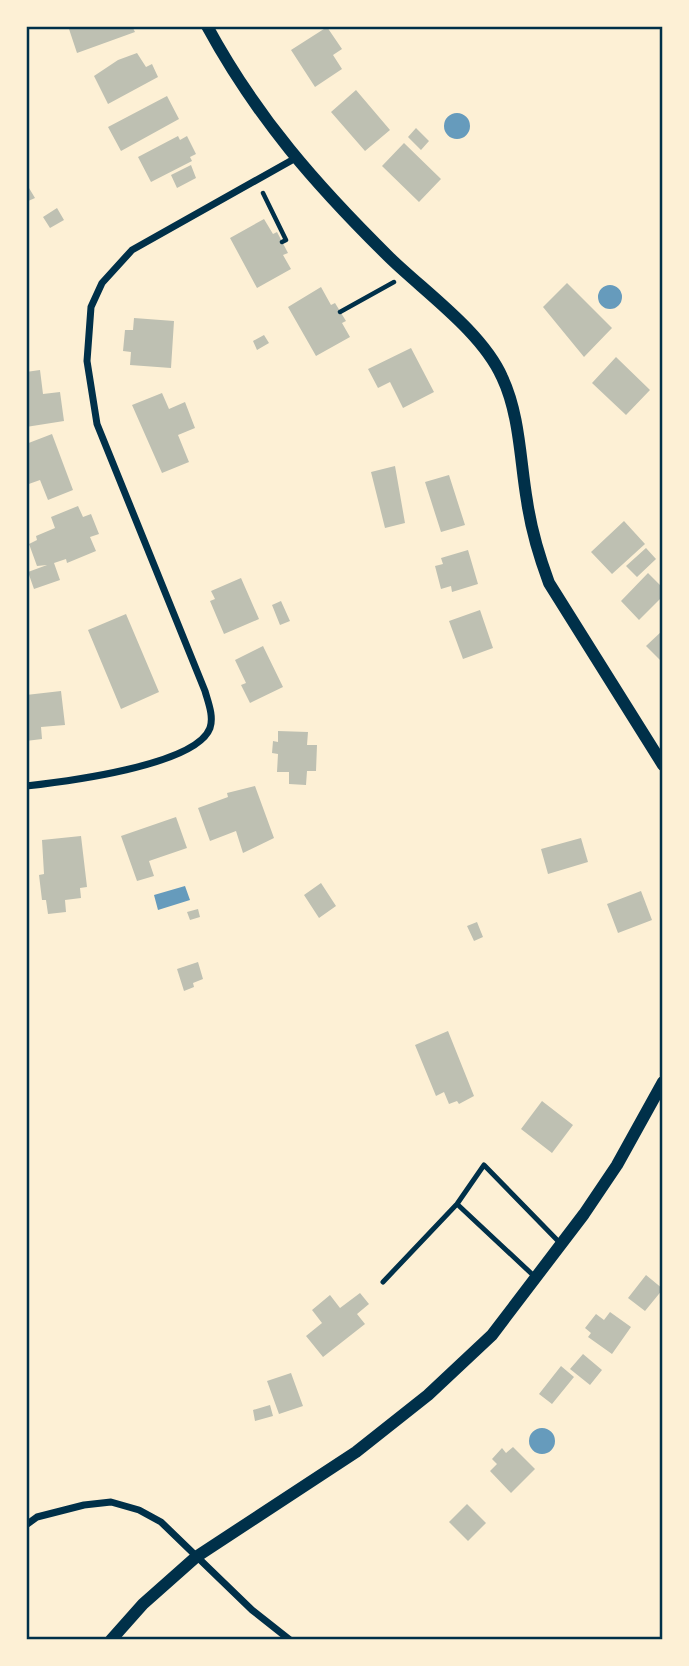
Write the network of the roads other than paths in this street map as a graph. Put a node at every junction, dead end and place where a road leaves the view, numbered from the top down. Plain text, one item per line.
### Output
1 (207, 26) edge
2 (294, 159) junction
3 (663, 765) edge
4 (26, 786) edge
5 (663, 1082) edge
6 (659, 1103) edge
7 (457, 1204) junction
8 (561, 1244) junction
9 (536, 1277) junction
10 (383, 1282) dead end
11 (26, 1525) edge
12 (196, 1557) junction
13 (111, 1640) edge
14 (290, 1640) edge

1 - 2 street
2 - 3 street
2 - 4 street
5 - 6 street
6 - 8 street
7 - 8 lane
7 - 9 lane
7 - 10 lane
8 - 9 street
9 - 12 street
11 - 12 street
12 - 13 street
12 - 14 street

